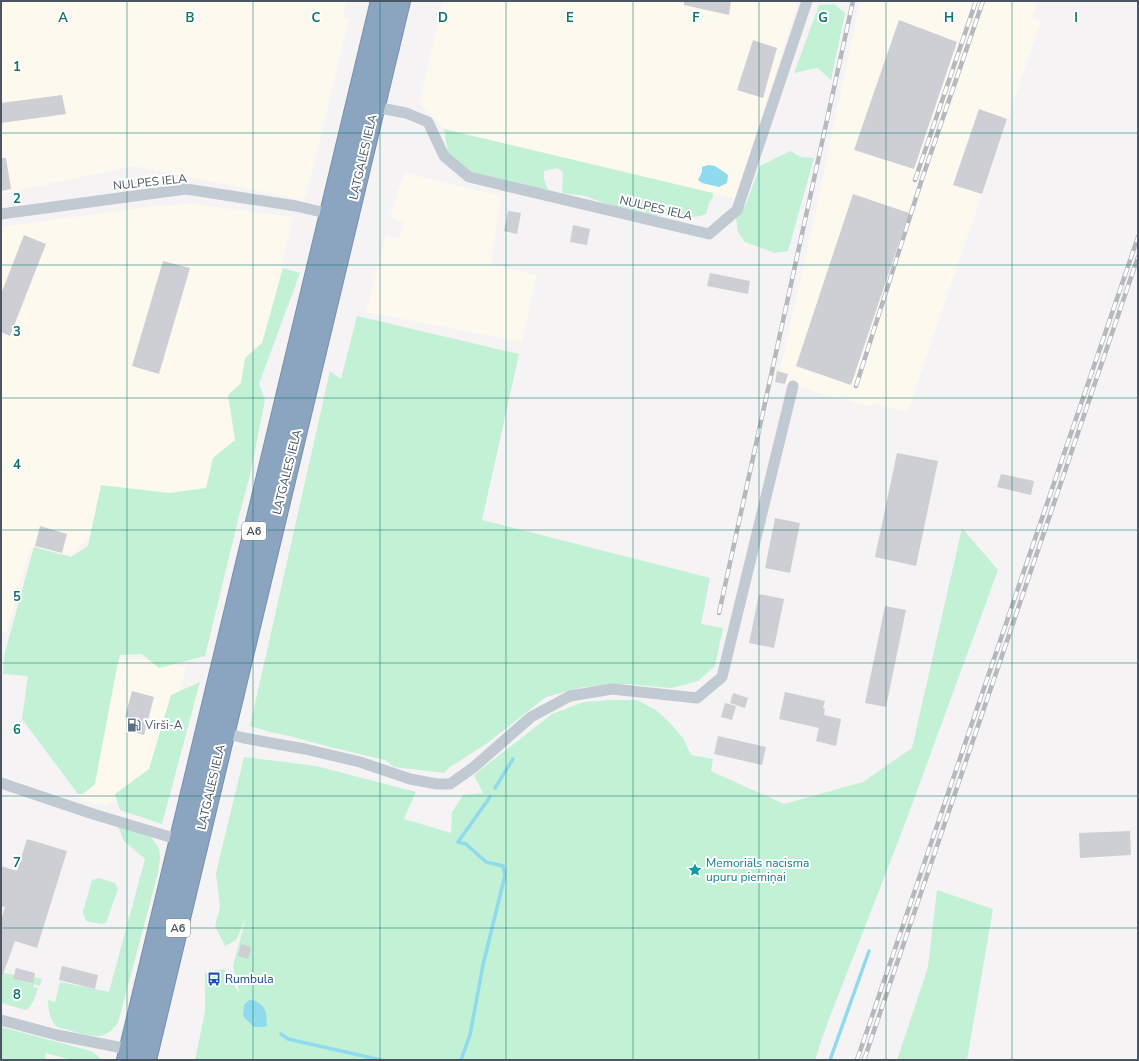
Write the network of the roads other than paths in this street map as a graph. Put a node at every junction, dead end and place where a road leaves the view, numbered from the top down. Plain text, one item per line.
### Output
1 (381, 1) edge
2 (400, 1) edge
3 (807, 1) edge
4 (375, 107) junction
5 (1, 214) edge
6 (340, 215) junction
7 (793, 386) dead end
8 (215, 731) junction
9 (1, 783) edge
10 (180, 840) junction
11 (1, 1020) edge
12 (137, 1056) edge

1 - 6 highway, LATGALES IELA / A6
2 - 4 highway, LATGALES IELA / A6
3 - 4 street, NULPES IELA
4 - 6 highway, LATGALES IELA / A6
5 - 6 street, NULPES IELA
6 - 8 highway, LATGALES IELA / A6
7 - 8 street
8 - 10 highway, LATGALES IELA / A6
8 - 12 highway, LATGALES IELA / A6
9 - 10 street
10 - 12 highway, LATGALES IELA / A6
11 - 12 street

